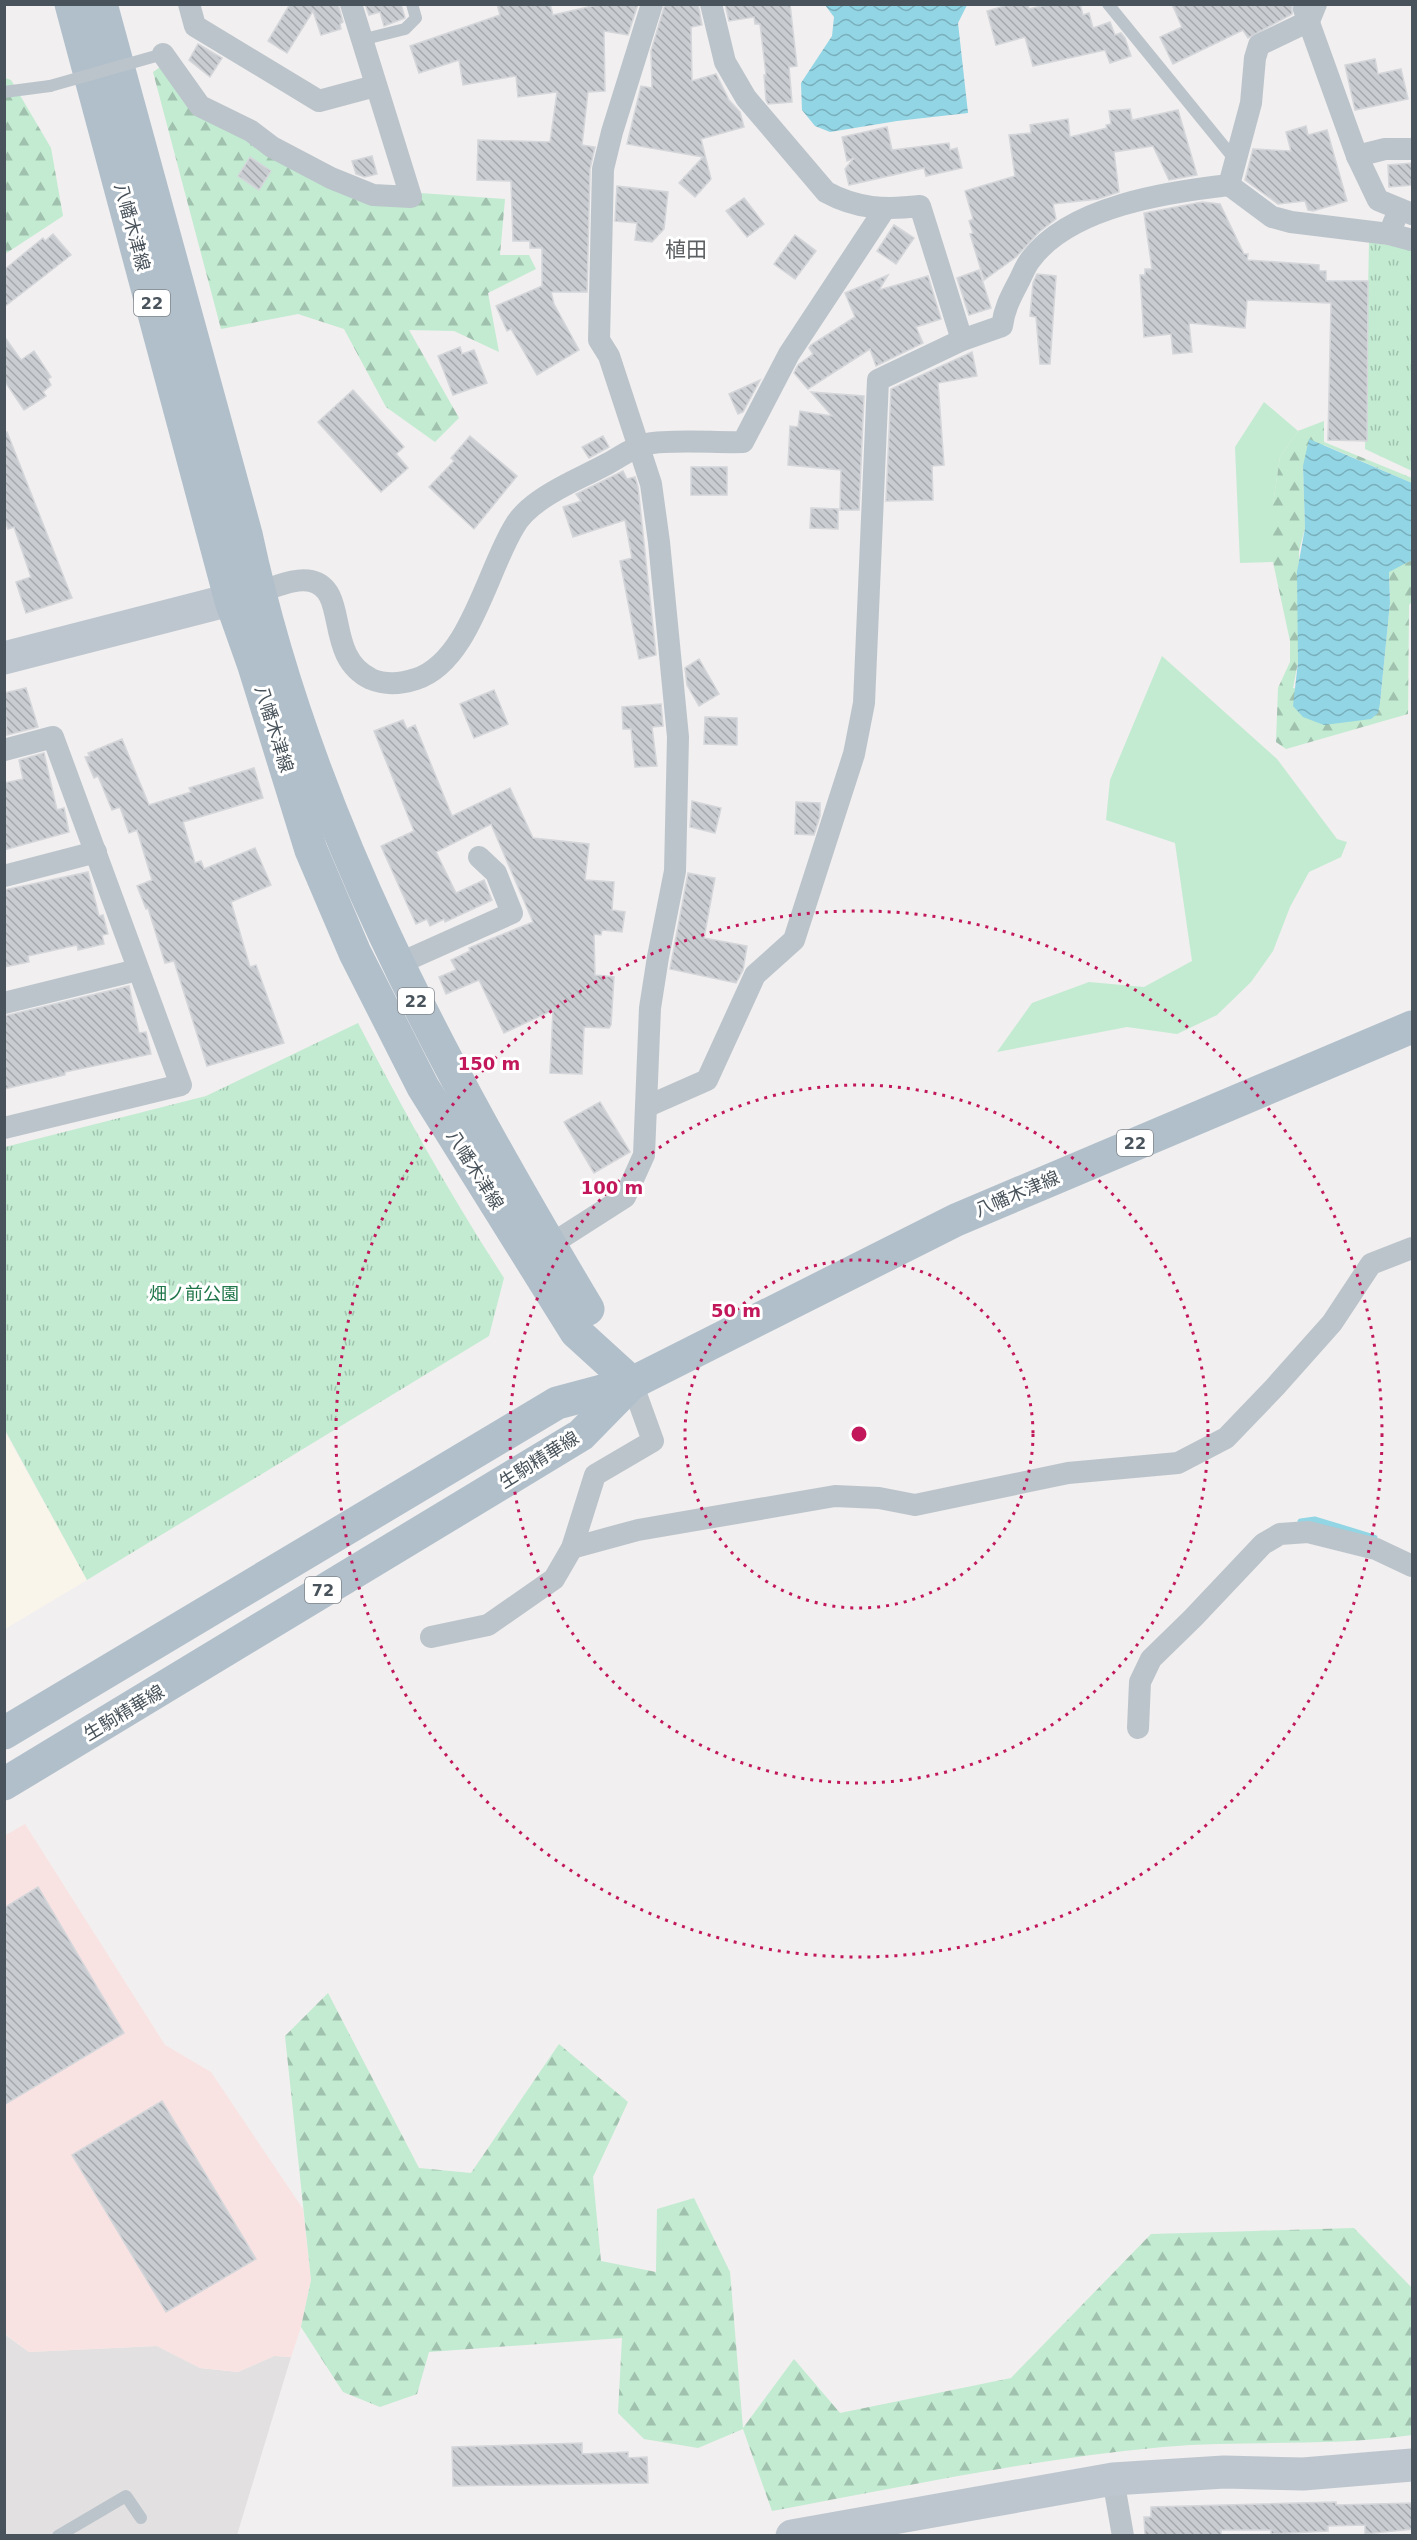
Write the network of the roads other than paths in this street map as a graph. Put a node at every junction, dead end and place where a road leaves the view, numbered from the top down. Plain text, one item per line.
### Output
1 (72, 4) edge
2 (101, 4) edge
3 (189, 4) edge
4 (351, 4) edge
5 (412, 4) edge
6 (652, 4) edge
7 (711, 4) edge
8 (1108, 4) edge
9 (1309, 10) edge
10 (361, 40) junction
11 (163, 54) joint
12 (375, 86) junction
13 (4, 92) edge
14 (1413, 149) edge
15 (1357, 156) junction
16 (1236, 162) junction
17 (1229, 185) junction
18 (884, 210) junction
19 (1406, 212) edge
20 (1389, 234) junction
21 (1413, 240) edge
22 (962, 340) junction
23 (639, 447) junction
24 (244, 596) junction
25 (4, 658) edge
26 (4, 750) edge
27 (96, 852) junction
28 (479, 857) dead end
29 (4, 876) edge
30 (398, 964) junction
31 (137, 970) junction
32 (4, 1003) edge
33 (1413, 1027) edge
34 (648, 1106) junction
35 (4, 1128) edge
36 (550, 1245) junction
37 (1413, 1248) edge
38 (632, 1383) junction
39 (572, 1548) junction
40 (1413, 1566) edge
41 (431, 1637) dead end
42 (1138, 1728) dead end
43 (4, 1733) edge
44 (4, 1784) edge
45 (1413, 2464) edge
46 (1113, 2479) junction
47 (141, 2518) dead end
48 (58, 2535) edge
49 (792, 2535) edge
50 (1123, 2535) edge

1 - 24 main road, 八幡木津線 / 22
2 - 24 main road, 八幡木津線 / 22
3 - 12 street
4 - 10 street
5 - 10 lane
6 - 23 street
7 - 18 street
8 - 16 lane
9 - 15 street
9 - 16 street
10 - 12 street
11 - 12 street
11 - 13 lane, bridge
14 - 15 street
15 - 19 street
16 - 17 street
17 - 20 street
17 - 22 street
18 - 22 street
18 - 23 street
19 - 20 street
20 - 21 street
22 - 34 street
23 - 24 street
23 - 34 street
24 - 25 street
24 - 30 main road, 八幡木津線 / 22
24 - 38 main road, 八幡木津線 / 22
26 - 27 street
27 - 29 street
27 - 31 street
28 - 30 street
30 - 36 main road, 八幡木津線 / 22
31 - 32 street
31 - 35 street
33 - 38 main road, 八幡木津線 / 22
34 - 36 street
36 - 38 main road, 八幡木津線 / 22
37 - 39 street
38 - 39 street
38 - 43 main road, 生駒精華線 / 72
38 - 44 main road, 生駒精華線 / 72
39 - 41 street
40 - 42 street
45 - 46 street
46 - 49 street
46 - 50 street
47 - 48 lane

